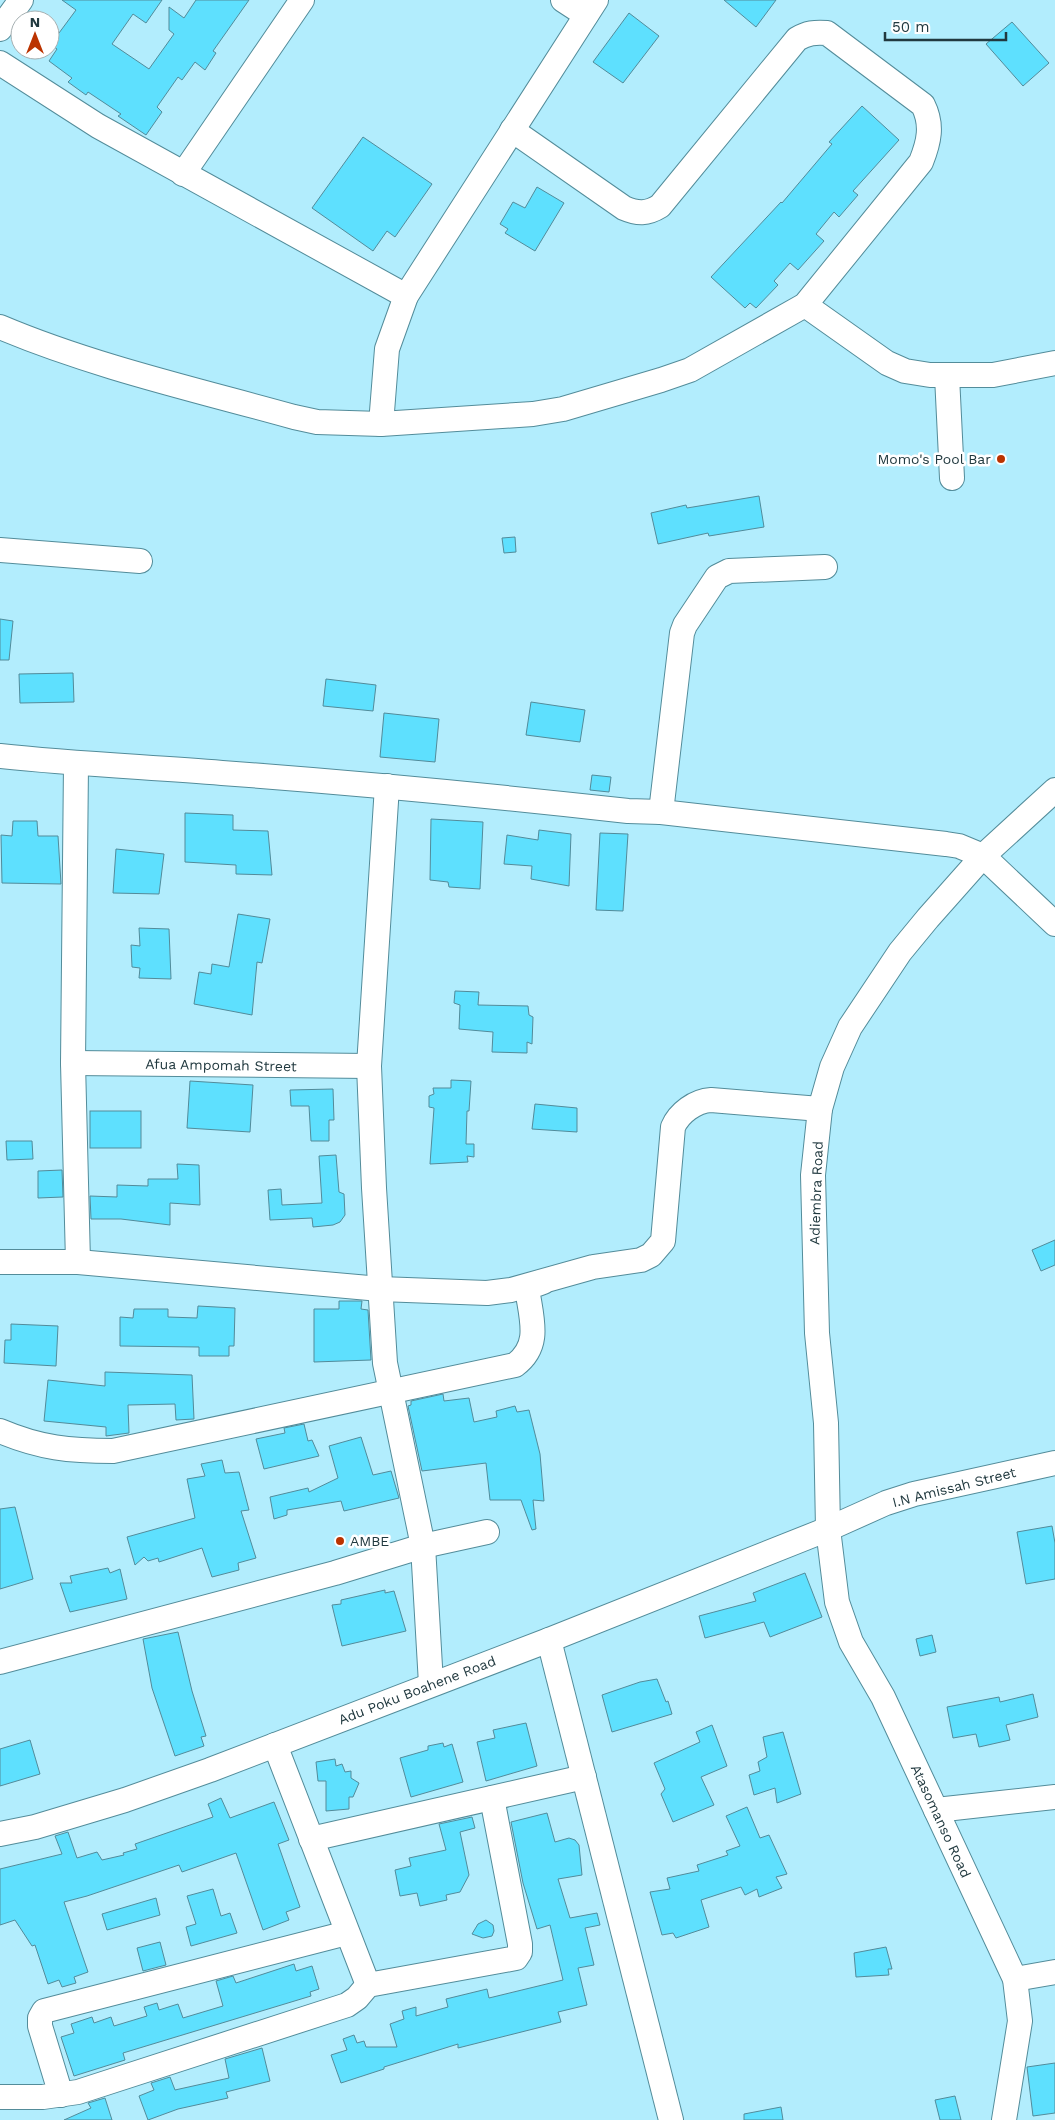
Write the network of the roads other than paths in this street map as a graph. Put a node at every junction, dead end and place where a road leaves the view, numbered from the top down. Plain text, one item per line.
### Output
1 (20, 0) edge
2 (302, 0) edge
3 (563, 0) edge
4 (591, 7) edge
5 (0, 29) edge
6 (1, 65) edge
7 (512, 130) junction
8 (184, 174) junction
9 (406, 296) junction
10 (805, 306) junction
11 (0, 326) edge
12 (1055, 363) edge
13 (946, 376) junction
14 (381, 424) junction
15 (952, 478) dead end
16 (0, 550) edge
17 (140, 561) dead end
18 (825, 566) dead end
19 (0, 756) edge
20 (76, 764) junction
21 (387, 786) junction
22 (1055, 790) edge
23 (661, 812) junction
24 (983, 856) junction
25 (1055, 924) edge
26 (73, 1063) junction
27 (369, 1066) junction
28 (820, 1109) junction
29 (0, 1262) edge
30 (78, 1262) junction
31 (544, 1281) junction
32 (380, 1289) junction
33 (390, 1391) junction
34 (0, 1431) edge
35 (1055, 1462) edge
36 (828, 1529) junction
37 (487, 1532) dead end
38 (423, 1546) junction
39 (549, 1640) junction
40 (0, 1662) edge
41 (431, 1684) junction
42 (275, 1745) junction
43 (584, 1777) junction
44 (1055, 1796) edge
45 (492, 1798) junction
46 (936, 1810) junction
47 (0, 1834) edge
48 (311, 1839) junction
49 (348, 1933) junction
50 (1055, 1972) edge
51 (1015, 1979) junction
52 (368, 1986) junction
53 (61, 2095) junction
54 (0, 2098) edge
55 (671, 2120) edge
56 (1004, 2120) edge

1 - 5 street
2 - 8 street
3 - 4 street
4 - 7 street
6 - 8 street
7 - 9 street
7 - 10 street
8 - 9 street
9 - 14 street
10 - 13 street
10 - 14 street
11 - 14 street
12 - 13 street
13 - 15 street
16 - 17 street
18 - 23 street
19 - 20 street
20 - 21 street
20 - 26 street
21 - 23 street
21 - 27 street
22 - 24 street, Adiembra Road
23 - 24 street
24 - 25 street
24 - 28 street, Adiembra Road
26 - 27 street, Afua Ampomah Street
26 - 30 street
27 - 32 street
28 - 31 street
28 - 36 street, Adiembra Road
29 - 30 street
30 - 32 street
31 - 32 street
31 - 33 street
32 - 33 street
33 - 34 street
33 - 38 street
35 - 36 street, I.N Amissah Street
36 - 39 street, Adu Poku Boahene Road
36 - 46 street, Atasomanso Road
37 - 38 street
38 - 40 street
38 - 41 street
39 - 41 street, Adu Poku Boahene Road
39 - 43 street
41 - 42 street, Adu Poku Boahene Road
42 - 47 street, Adu Poku Boahene Road
42 - 48 street
43 - 45 street
43 - 55 street
44 - 46 street
45 - 48 street
45 - 52 street
46 - 51 street, Atasomanso Road
48 - 49 street
49 - 52 street
49 - 53 street
50 - 51 street
51 - 56 street, Atasomanso Road
52 - 53 street
53 - 54 street

